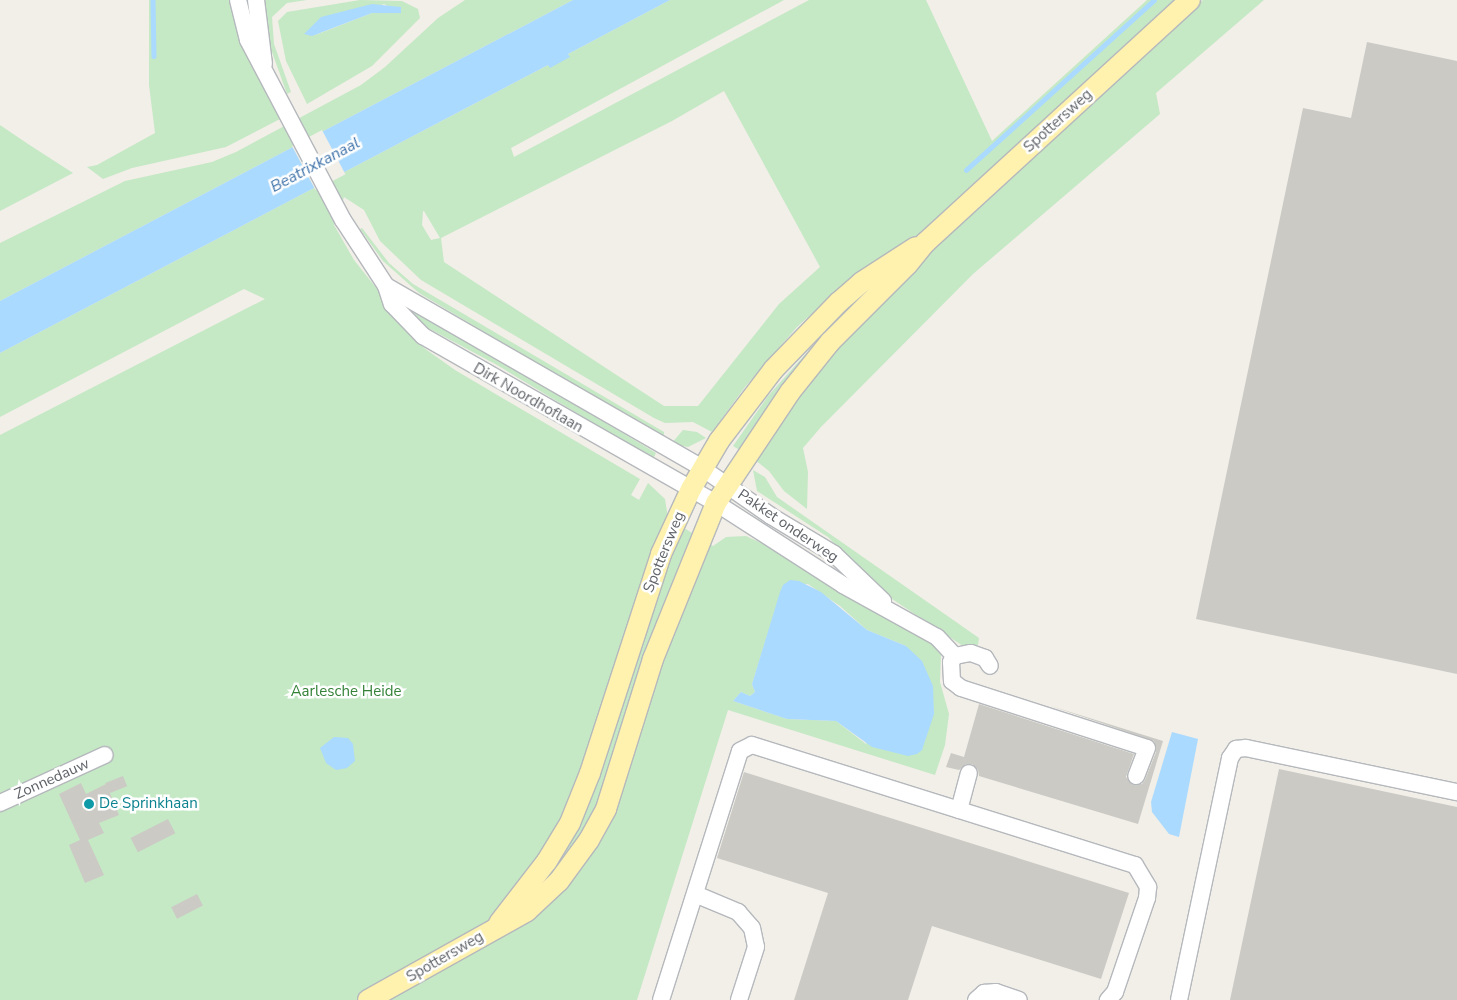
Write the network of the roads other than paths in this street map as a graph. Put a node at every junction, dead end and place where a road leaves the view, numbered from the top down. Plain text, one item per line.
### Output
1 (238, 0) edge
2 (256, 0) edge
3 (1190, 0) edge
4 (264, 68) junction
5 (926, 242) junction
6 (386, 286) junction
7 (702, 468) junction
8 (727, 486) junction
9 (691, 489) junction
10 (716, 503) junction
11 (891, 609) junction
12 (955, 656) junction
13 (990, 666) dead end
14 (105, 755) dead end
15 (969, 773) dead end
16 (1136, 776) dead end
17 (1457, 792) edge
18 (0, 802) edge
19 (959, 810) junction
20 (695, 894) junction
21 (496, 927) junction
22 (368, 1000) edge
23 (662, 1000) edge
24 (739, 1000) edge
25 (976, 1000) edge
26 (1019, 1000) edge
27 (1108, 1000) edge
28 (1179, 1000) edge

1 - 4 street, Dirk Noordhoflaan
2 - 4 street, Dirk Noordhoflaan
3 - 5 main road, Spottersweg
4 - 6 street, Dirk Noordhoflaan
5 - 7 main road, Spottersweg
5 - 8 main road, Spottersweg
6 - 7 street, Dirk Noordhoflaan
6 - 9 street, Dirk Noordhoflaan
7 - 8 street, Dirk Noordhoflaan
7 - 9 main road, Spottersweg
8 - 10 main road, Spottersweg
8 - 11 street, Pakket onderweg
9 - 10 street, Dirk Noordhoflaan
9 - 21 main road, Spottersweg
10 - 11 street, Pakket onderweg
10 - 21 main road, Spottersweg
11 - 12 street, Pakket onderweg
12 - 13 street
12 - 16 street
14 - 18 street, Zonnedauw
15 - 19 street
17 - 28 street
19 - 20 street
19 - 27 street
20 - 23 street
20 - 24 street
21 - 22 main road, Spottersweg
25 - 26 street

